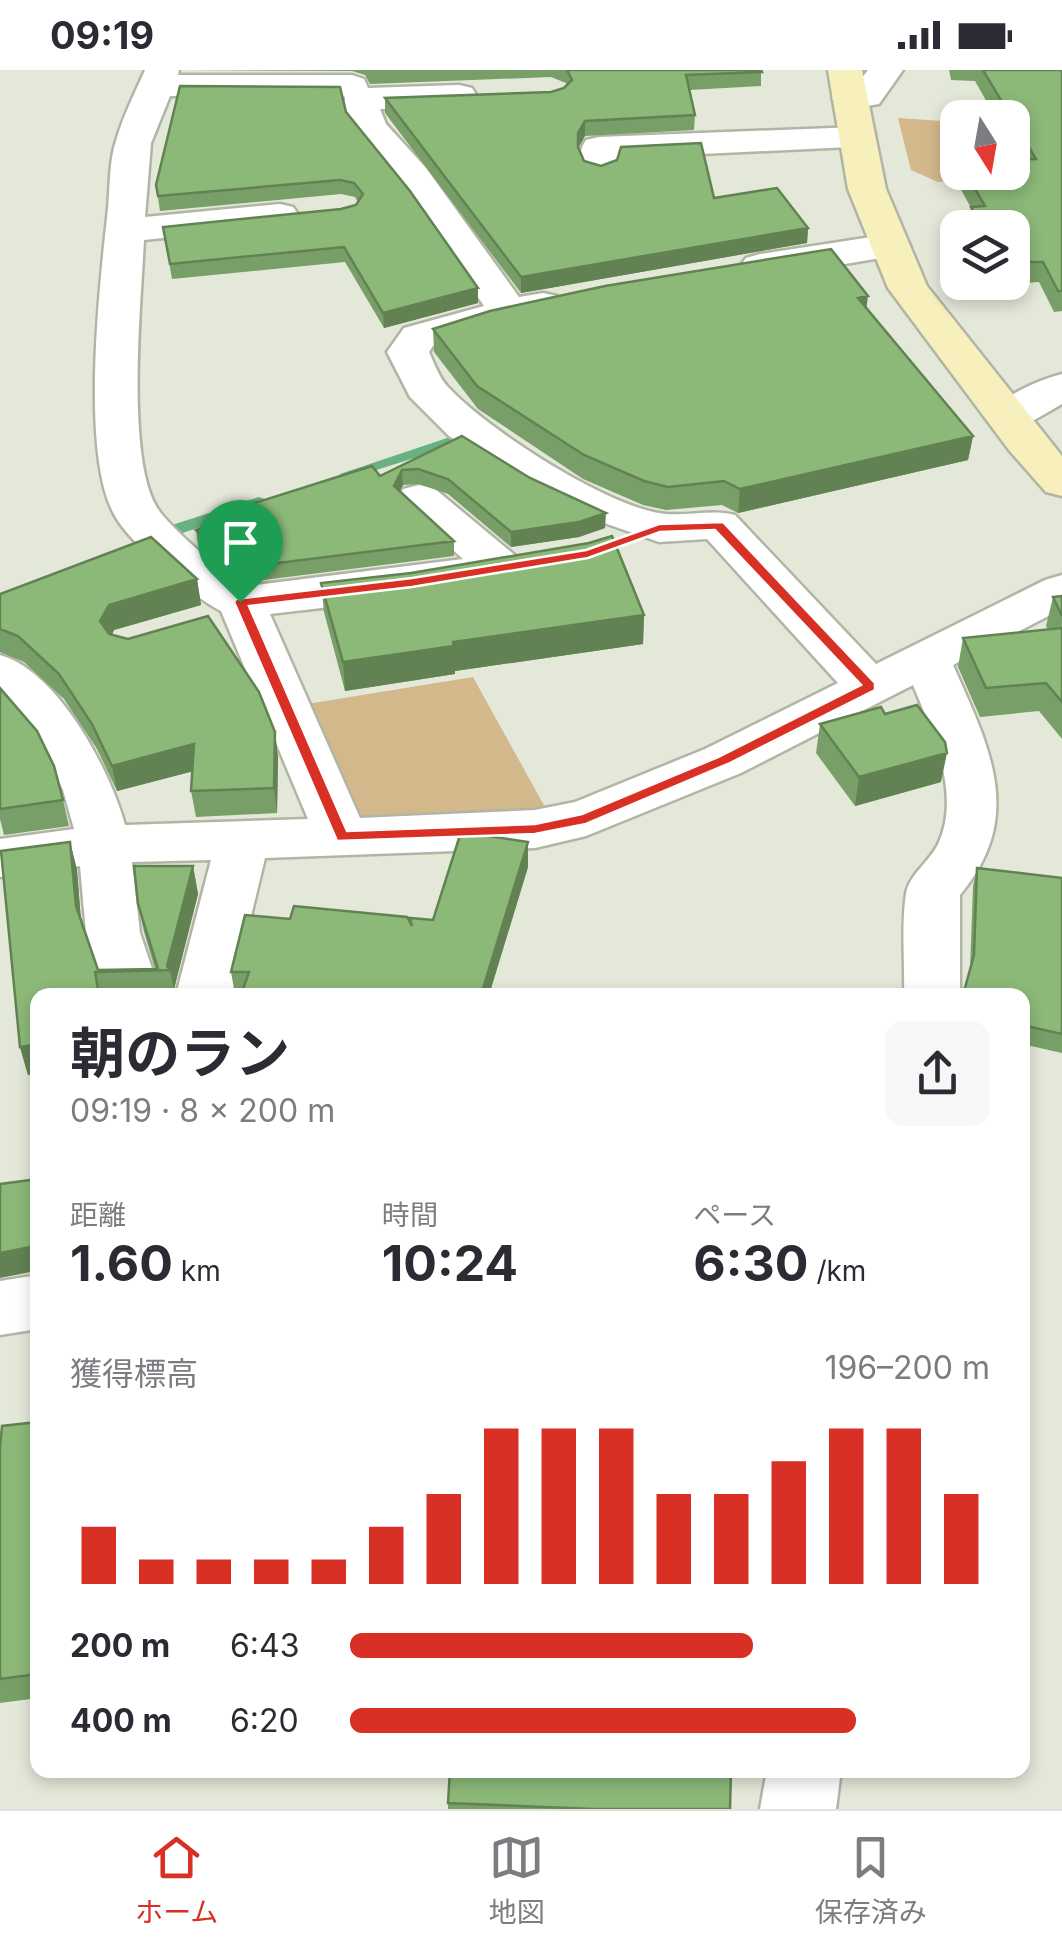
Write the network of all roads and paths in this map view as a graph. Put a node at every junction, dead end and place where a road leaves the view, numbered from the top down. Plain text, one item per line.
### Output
1 (886, 70) edge
2 (158, 78) edge
3 (847, 84) edge
4 (352, 86) dead end
5 (494, 94) edge
6 (857, 138) junction
7 (598, 148) dead end
8 (285, 176) edge
9 (126, 230) junction
10 (891, 246) junction
11 (716, 273) edge
12 (584, 297) edge
13 (509, 311) junction
14 (1062, 387) edge
15 (1007, 417) junction
16 (1062, 483) edge
17 (419, 499) dead end
18 (659, 528) junction
19 (606, 547) edge
20 (1062, 590) edge
21 (242, 607) junction
22 (188, 628) edge
23 (926, 658) junction
24 (0, 672) edge
25 (870, 686) junction
26 (342, 837) junction
27 (243, 840) junction
28 (104, 844) junction
29 (0, 858) edge
30 (130, 988) edge
31 (206, 988) edge
32 (932, 988) edge
33 (30, 1303) edge
34 (0, 1308) edge
35 (803, 1778) edge
36 (798, 1809) edge

1 - 3 street
2 - 4 street
2 - 9 street
3 - 6 street
5 - 13 street
6 - 7 street
6 - 10 street
8 - 9 street
9 - 21 street
10 - 11 street
10 - 15 street
12 - 13 street
13 - 18 street
14 - 15 street
15 - 16 street
17 - 21 street
18 - 19 street
18 - 25 street
20 - 23 street
21 - 22 street
21 - 26 street
23 - 25 street
23 - 32 street
24 - 28 street
25 - 26 street
26 - 27 street
27 - 28 street
27 - 31 street
28 - 29 street
28 - 30 street
33 - 34 street
35 - 36 street

